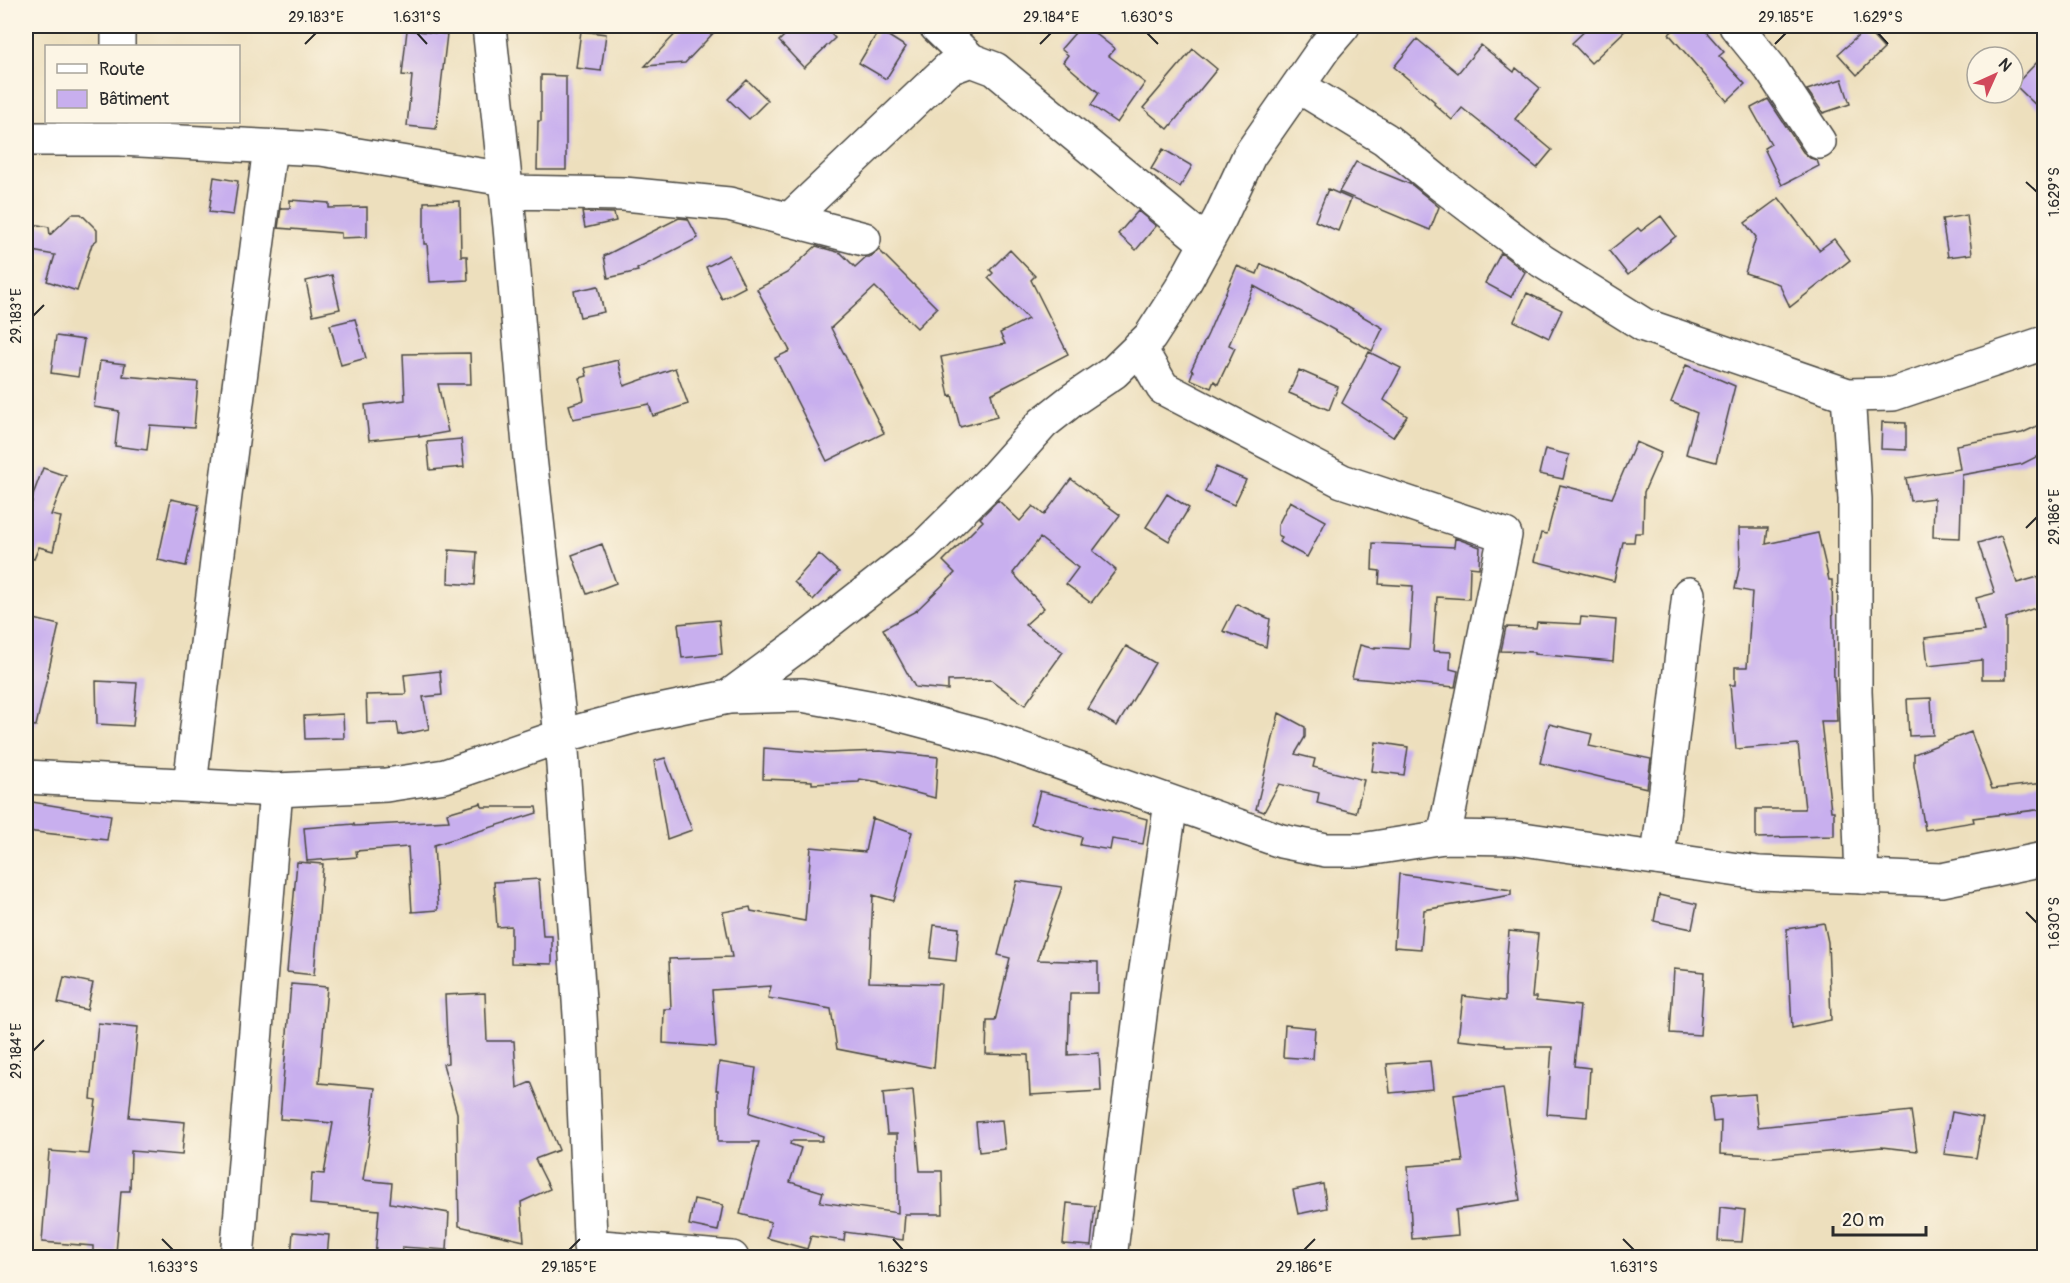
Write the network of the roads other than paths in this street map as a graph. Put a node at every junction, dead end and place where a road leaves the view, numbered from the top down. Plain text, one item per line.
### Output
1 (118, 26) edge
2 (489, 26) edge
3 (936, 26) edge
4 (1343, 26) edge
5 (1736, 26) edge
6 (118, 45) edge
7 (971, 60) junction
8 (1298, 86) junction
9 (120, 130) edge
10 (26, 139) edge
11 (1819, 142) dead end
12 (270, 147) junction
13 (506, 186) junction
14 (789, 219) junction
15 (864, 239) dead end
16 (1206, 243) junction
17 (2044, 343) edge
18 (1139, 347) junction
19 (1848, 395) junction
20 (1689, 594) dead end
21 (728, 697) junction
22 (561, 736) junction
23 (26, 777) edge
24 (190, 786) junction
25 (276, 790) junction
26 (1171, 803) junction
27 (1444, 837) junction
28 (1658, 858) junction
29 (2044, 859) edge
30 (1862, 877) junction
31 (591, 1252) edge
32 (237, 1257) edge
33 (732, 1257) edge
34 (1118, 1257) edge

1 - 6 street
2 - 13 street
3 - 7 street
4 - 8 street
5 - 11 street
7 - 14 street
7 - 16 street
8 - 16 street
8 - 19 street
9 - 10 street
9 - 12 street
12 - 13 street
12 - 24 street
13 - 14 street
13 - 22 street
14 - 15 street
16 - 18 street
17 - 19 street
18 - 21 street
18 - 27 street
19 - 30 street
20 - 28 street
21 - 22 street
21 - 26 street
22 - 25 street
22 - 31 street
23 - 24 street
24 - 25 street
25 - 32 street
26 - 27 street
26 - 34 street
27 - 28 street
28 - 30 street
29 - 30 street
31 - 33 street

